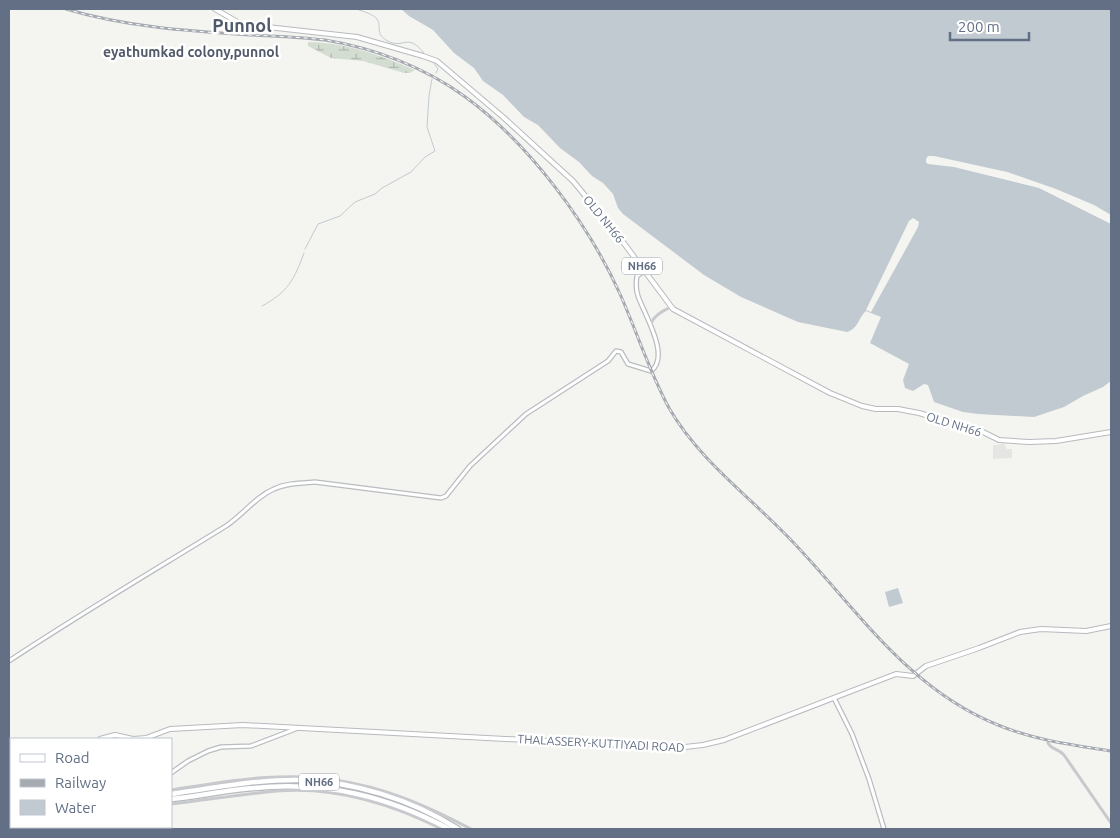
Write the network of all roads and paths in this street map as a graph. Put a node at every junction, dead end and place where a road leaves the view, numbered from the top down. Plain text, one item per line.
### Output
1 (215, 9) edge
2 (645, 270) junction
3 (671, 307) junction
4 (651, 324) junction
5 (1111, 432) edge
6 (1111, 626) edge
7 (9, 661) edge
8 (834, 698) junction
9 (301, 727) junction
10 (104, 738) edge
11 (129, 738) edge
12 (146, 738) edge
13 (1048, 743) dead end
14 (172, 772) edge
15 (172, 790) edge
16 (172, 794) edge
17 (172, 800) edge
18 (172, 804) edge
19 (1111, 823) edge
20 (442, 829) edge
21 (449, 829) edge
22 (458, 829) edge
23 (471, 829) edge
24 (884, 829) edge

1 - 2 main road, OLD NH66 / NH66
2 - 3 main road, OLD NH66 / NH66
2 - 4 main road
3 - 4 street
3 - 5 main road, OLD NH66 / NH66
4 - 7 main road
6 - 8 main road, THALASSERY-KUTTIYADI ROAD
8 - 9 main road, THALASSERY-KUTTIYADI ROAD
8 - 24 main road
9 - 12 main road, THALASSERY-KUTTIYADI ROAD
9 - 14 main road
10 - 11 main road, THALASSERY-KUTTIYADI ROAD
13 - 19 street
15 - 23 street
16 - 22 highway, NH66
17 - 21 highway, NH66
18 - 20 street

